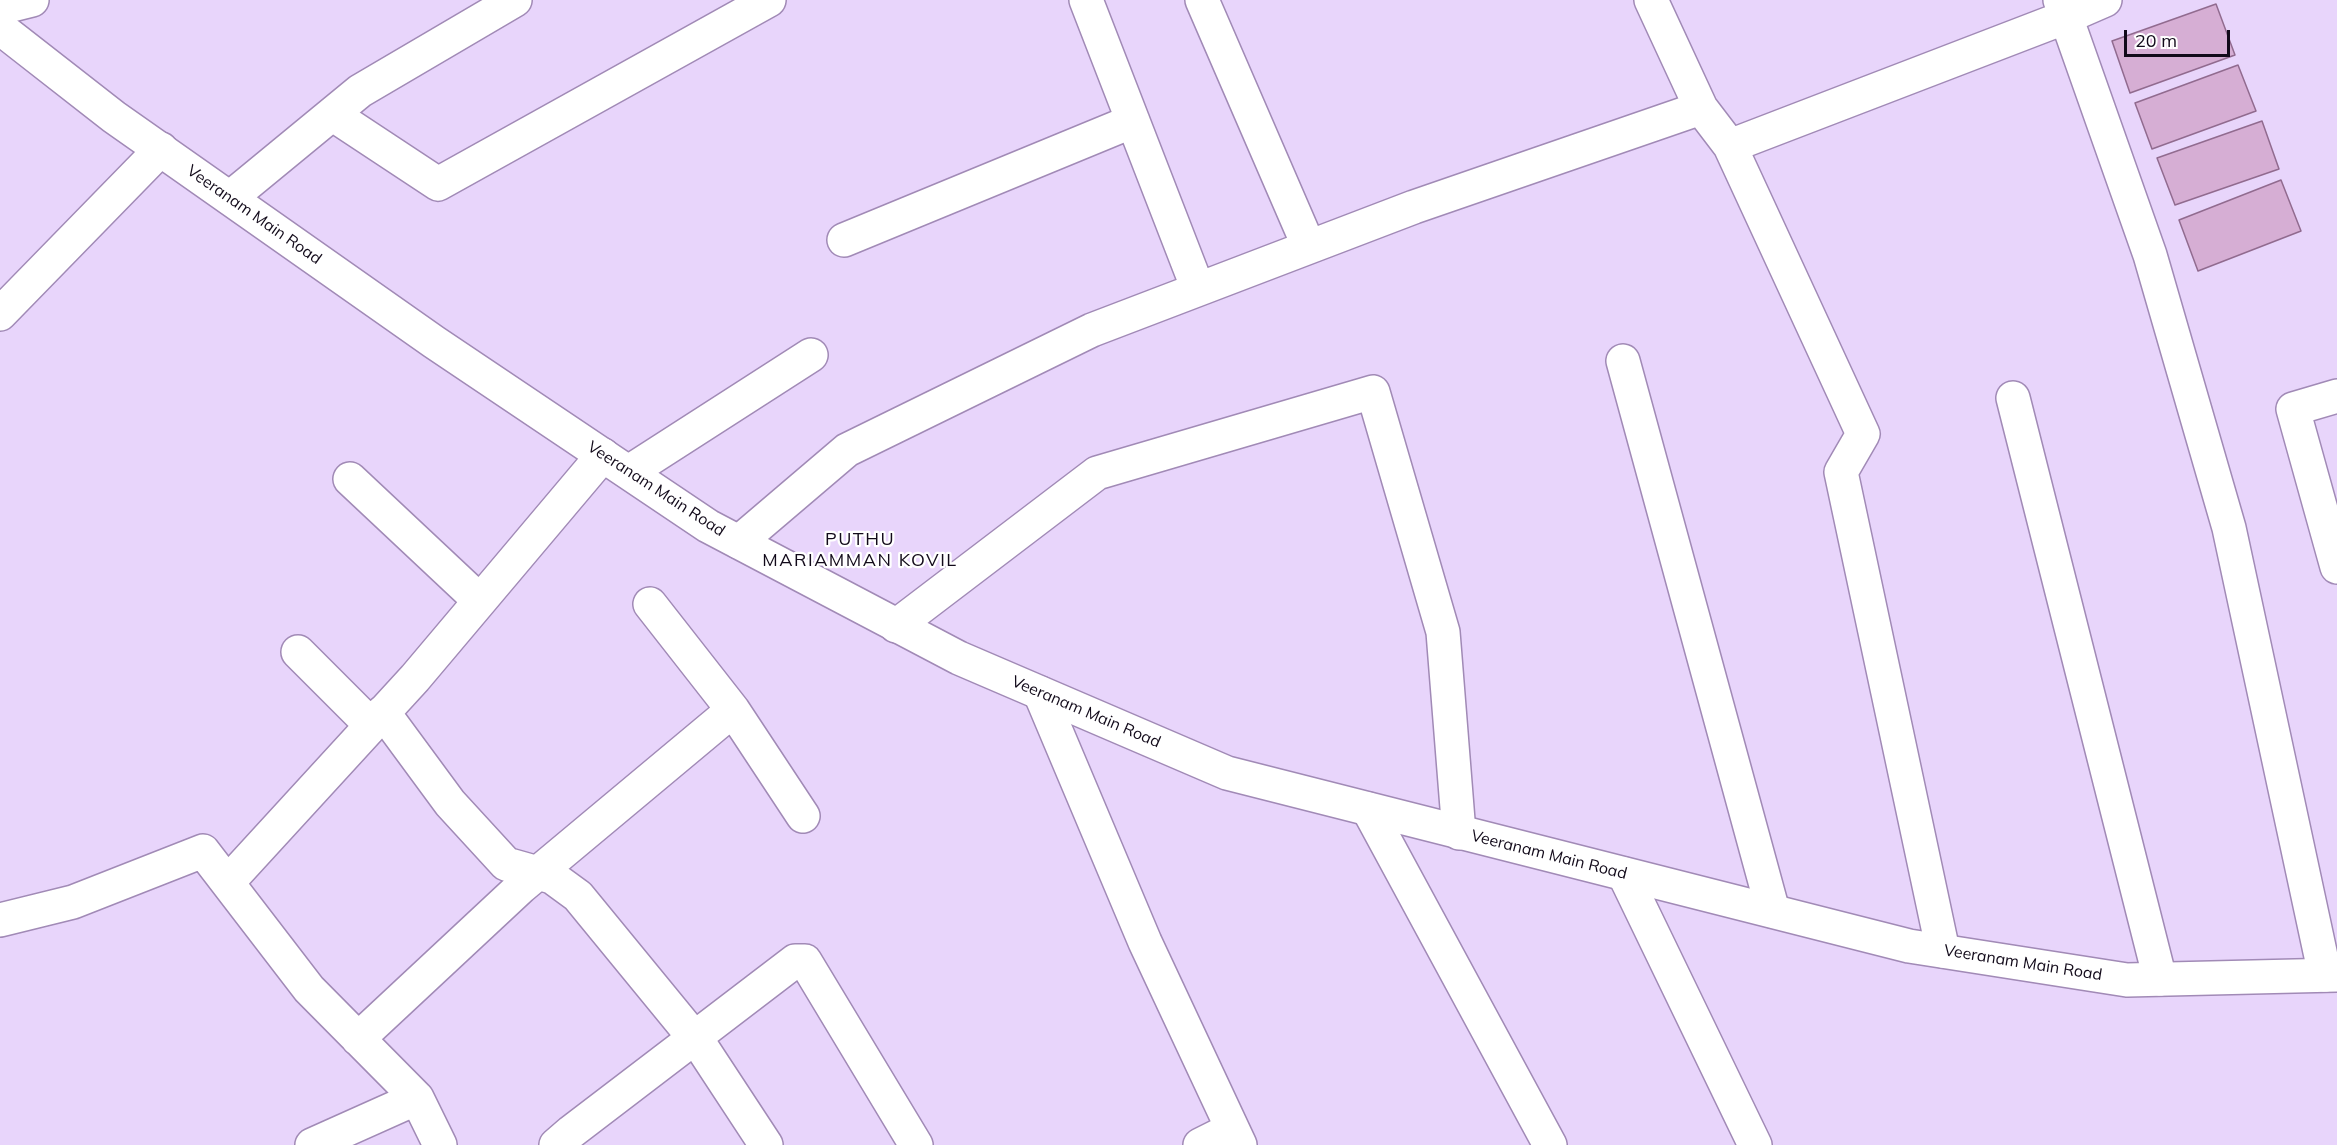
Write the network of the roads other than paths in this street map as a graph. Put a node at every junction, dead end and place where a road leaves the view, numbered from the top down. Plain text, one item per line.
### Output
1 (33, 0) edge
2 (515, 0) edge
3 (769, 0) edge
4 (1086, 0) edge
5 (1202, 0) edge
6 (1651, 0) edge
7 (2105, 0) edge
8 (0, 8) edge
9 (2063, 8) edge
10 (0, 28) edge
11 (1701, 108) junction
12 (332, 114) junction
13 (1133, 121) junction
14 (1730, 146) junction
15 (160, 149) junction
16 (230, 198) junction
17 (844, 240) dead end
18 (1309, 247) junction
19 (1198, 289) junction
20 (0, 314) edge
21 (811, 355) dead end
22 (1623, 361) dead end
23 (2337, 396) edge
24 (2013, 398) dead end
25 (616, 464) junction
26 (350, 479) dead end
27 (739, 542) junction
28 (2337, 567) edge
29 (480, 601) junction
30 (650, 604) dead end
31 (896, 626) junction
32 (298, 652) dead end
33 (1040, 693) junction
34 (733, 710) junction
35 (377, 718) junction
36 (1368, 809) junction
37 (803, 816) dead end
38 (1459, 832) junction
39 (537, 873) junction
40 (1624, 874) junction
41 (228, 882) junction
42 (1773, 910) junction
43 (0, 920) edge
44 (1943, 951) junction
45 (2331, 975) edge
46 (2160, 979) junction
47 (694, 1038) junction
48 (358, 1039) junction
49 (417, 1098) junction
50 (1236, 1137) edge
51 (312, 1145) edge
52 (440, 1145) edge
53 (556, 1145) edge
54 (766, 1145) edge
55 (916, 1145) edge
56 (1200, 1145) edge
57 (1550, 1145) edge
58 (1755, 1145) edge

1 - 8 street
2 - 12 street
3 - 12 street
4 - 13 street
5 - 18 street
6 - 11 street
7 - 9 street
9 - 14 street
9 - 45 street
10 - 15 street, Veeranam Main Road
11 - 14 street
11 - 18 street
12 - 16 street
13 - 17 street
13 - 19 street
14 - 44 street
15 - 16 street, Veeranam Main Road
15 - 20 street
16 - 25 street, Veeranam Main Road
18 - 19 street
19 - 27 street
21 - 25 street
22 - 42 street
23 - 28 street
24 - 46 street
25 - 27 street, Veeranam Main Road
25 - 29 street
26 - 29 street
27 - 31 street, Veeranam Main Road
29 - 35 street
30 - 34 street
31 - 33 street, Veeranam Main Road
31 - 38 street
32 - 35 street
33 - 36 street, Veeranam Main Road
33 - 50 street
34 - 37 street
34 - 39 street
35 - 39 street
35 - 41 street
36 - 38 street, Veeranam Main Road
36 - 57 street
38 - 40 street, Veeranam Main Road
39 - 47 street
39 - 48 street
40 - 42 street, Veeranam Main Road
40 - 58 street
41 - 43 street
41 - 48 street
42 - 44 street, Veeranam Main Road
44 - 46 street, Veeranam Main Road
45 - 46 street, Veeranam Main Road
47 - 53 street
47 - 54 street
47 - 55 street
48 - 49 street
49 - 51 street
49 - 52 street
50 - 56 street

